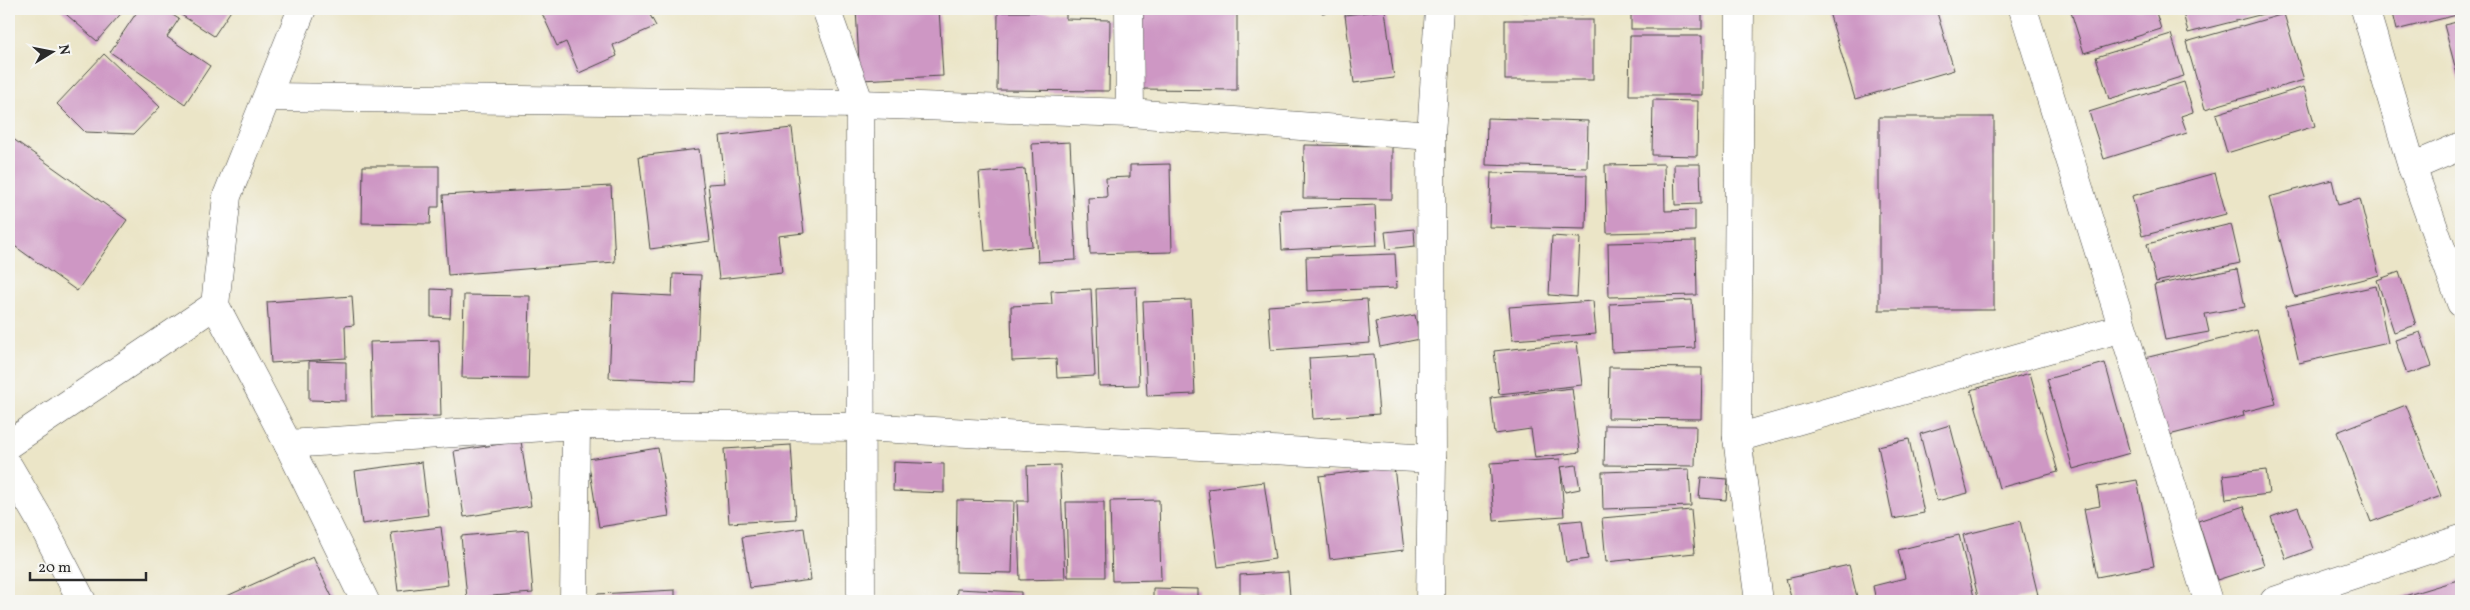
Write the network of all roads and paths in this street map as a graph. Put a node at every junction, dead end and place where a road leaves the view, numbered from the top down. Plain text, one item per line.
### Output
1 (302, 9) edge
2 (826, 9) edge
3 (1129, 9) edge
4 (1439, 9) edge
5 (1740, 9) edge
6 (2023, 9) edge
7 (2365, 9) edge
8 (268, 97) junction
9 (860, 104) junction
10 (1130, 113) junction
11 (1431, 136) junction
12 (2461, 146) edge
13 (2412, 167) junction
14 (2461, 303) edge
15 (215, 305) junction
16 (2122, 328) junction
17 (576, 425) junction
18 (862, 427) junction
19 (1737, 438) junction
20 (9, 444) edge
21 (288, 444) junction
22 (1432, 459) junction
23 (9, 467) edge
24 (2461, 539) edge
25 (82, 601) edge
26 (365, 601) edge
27 (574, 601) edge
28 (861, 601) edge
29 (1430, 601) edge
30 (1759, 601) edge
31 (2208, 601) edge
32 (2274, 601) edge

1 - 8 street
2 - 9 street
3 - 10 street
4 - 11 street
5 - 19 street
6 - 16 street
7 - 13 street
8 - 9 street
8 - 15 street
9 - 10 street
9 - 18 street
10 - 11 street
11 - 22 street
12 - 13 street
13 - 14 street
15 - 20 street
15 - 21 street
16 - 19 street
16 - 31 street
17 - 18 street
17 - 21 street
17 - 27 street
18 - 22 street
18 - 28 street
19 - 30 street
21 - 26 street
22 - 29 street
23 - 25 street
24 - 32 street

